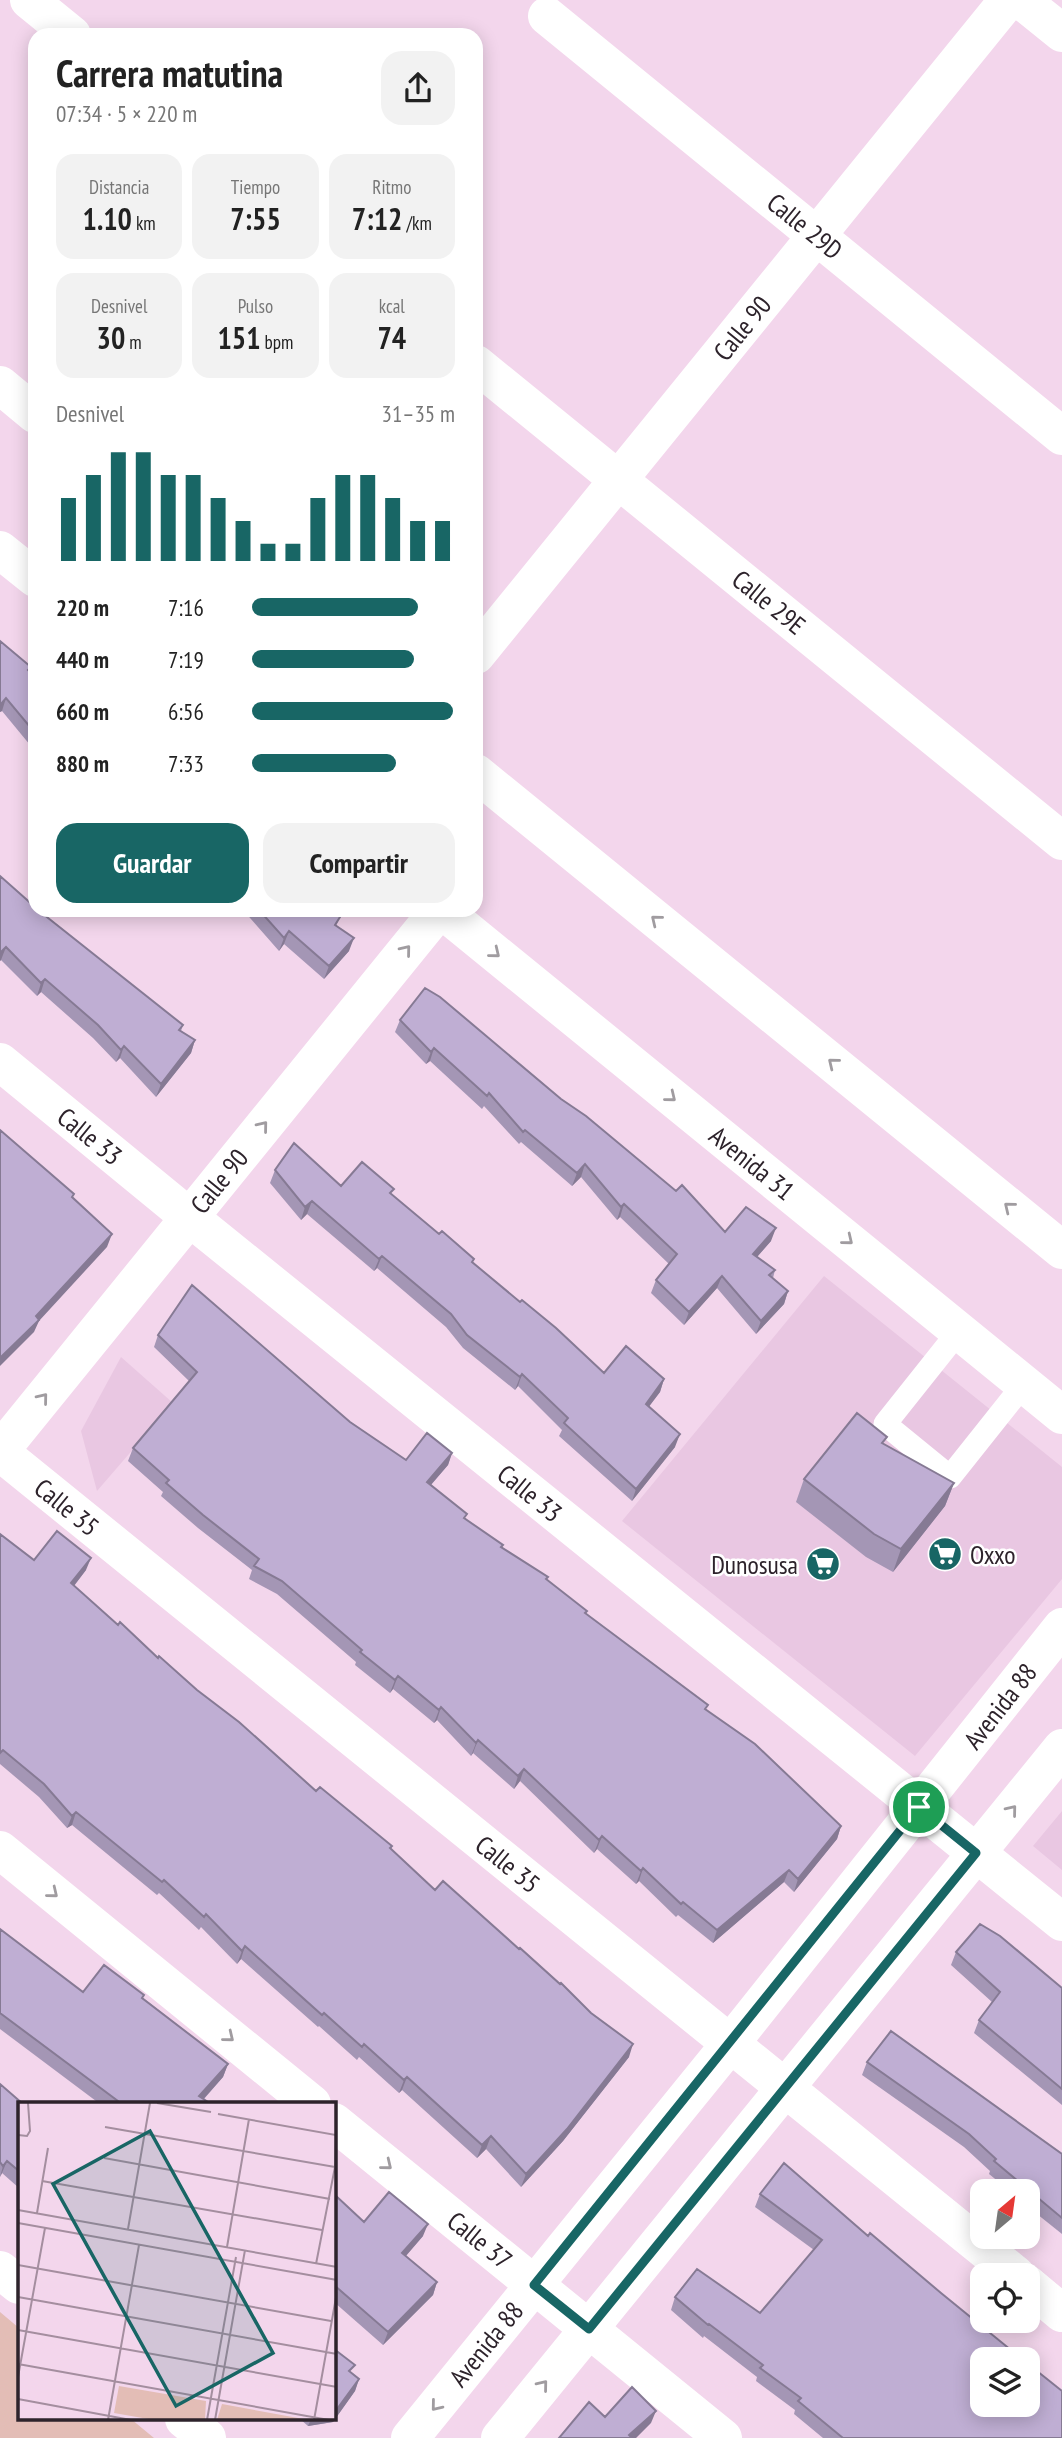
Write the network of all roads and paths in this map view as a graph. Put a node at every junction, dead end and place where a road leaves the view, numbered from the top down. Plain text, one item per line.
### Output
1 (29, 0) edge
2 (1008, 0) edge
3 (1021, 0) edge
4 (547, 16) dead end
5 (63, 28) edge
6 (1062, 33) edge
7 (816, 236) junction
8 (483, 370) edge
9 (0, 385) edge
10 (28, 408) edge
11 (1062, 436) edge
12 (618, 480) junction
13 (0, 550) edge
14 (28, 572) edge
15 (483, 646) edge
16 (483, 779) edge
17 (1062, 841) edge
18 (434, 917) edge
19 (449, 917) edge
20 (0, 1062) edge
21 (189, 1217) junction
22 (1062, 1250) edge
23 (958, 1331) junction
24 (1024, 1384) junction
25 (1062, 1415) edge
26 (0, 1452) edge
27 (1062, 1627) edge
28 (1062, 1748) edge
29 (919, 1807) junction
30 (0, 1850) edge
31 (976, 1853) junction
32 (1062, 1923) edge
33 (730, 2044) junction
34 (785, 2088) junction
35 (310, 2102) edge
36 (336, 2124) edge
37 (1001, 2263) edge
38 (0, 2270) edge
39 (18, 2284) edge
40 (534, 2285) junction
41 (1040, 2295) edge
42 (1062, 2313) edge
43 (589, 2329) junction
44 (185, 2420) edge
45 (207, 2438) edge
46 (410, 2438) edge
47 (500, 2438) edge
48 (723, 2438) edge

1 - 5 street
2 - 7 street, Calle 90
3 - 6 street
4 - 7 street, Calle 29D
7 - 11 street, Calle 29D
7 - 12 street, Calle 90
8 - 12 street, Calle 29E
9 - 10 street
12 - 15 street, Calle 90
12 - 17 street, Calle 29E
13 - 14 street
22 -> 16 street
21 -> 18 street, Calle 90
19 -> 23 street, Avenida 31
20 - 21 street, Calle 33
26 -> 21 street, Calle 90
21 - 29 street, Calle 33
23 - 24 street, Avenida 31
23 - 24 lane
24 - 25 street, Avenida 31
26 - 33 street, Calle 35
27 - 29 street, Avenida 88
31 -> 28 street
29 - 31 street, Calle 33
29 - 33 street, Avenida 88
30 -> 35 street
31 - 32 street, Calle 33
31 - 34 street
33 - 34 street, Calle 35
33 - 40 street, Avenida 88
34 - 37 street, Calle 35
34 - 43 street
36 -> 40 street, Calle 37
38 - 39 street
40 - 43 street, Calle 37
40 -> 46 street, Avenida 88
41 - 42 street
47 -> 43 street
43 - 48 street, Calle 37
44 - 45 street

